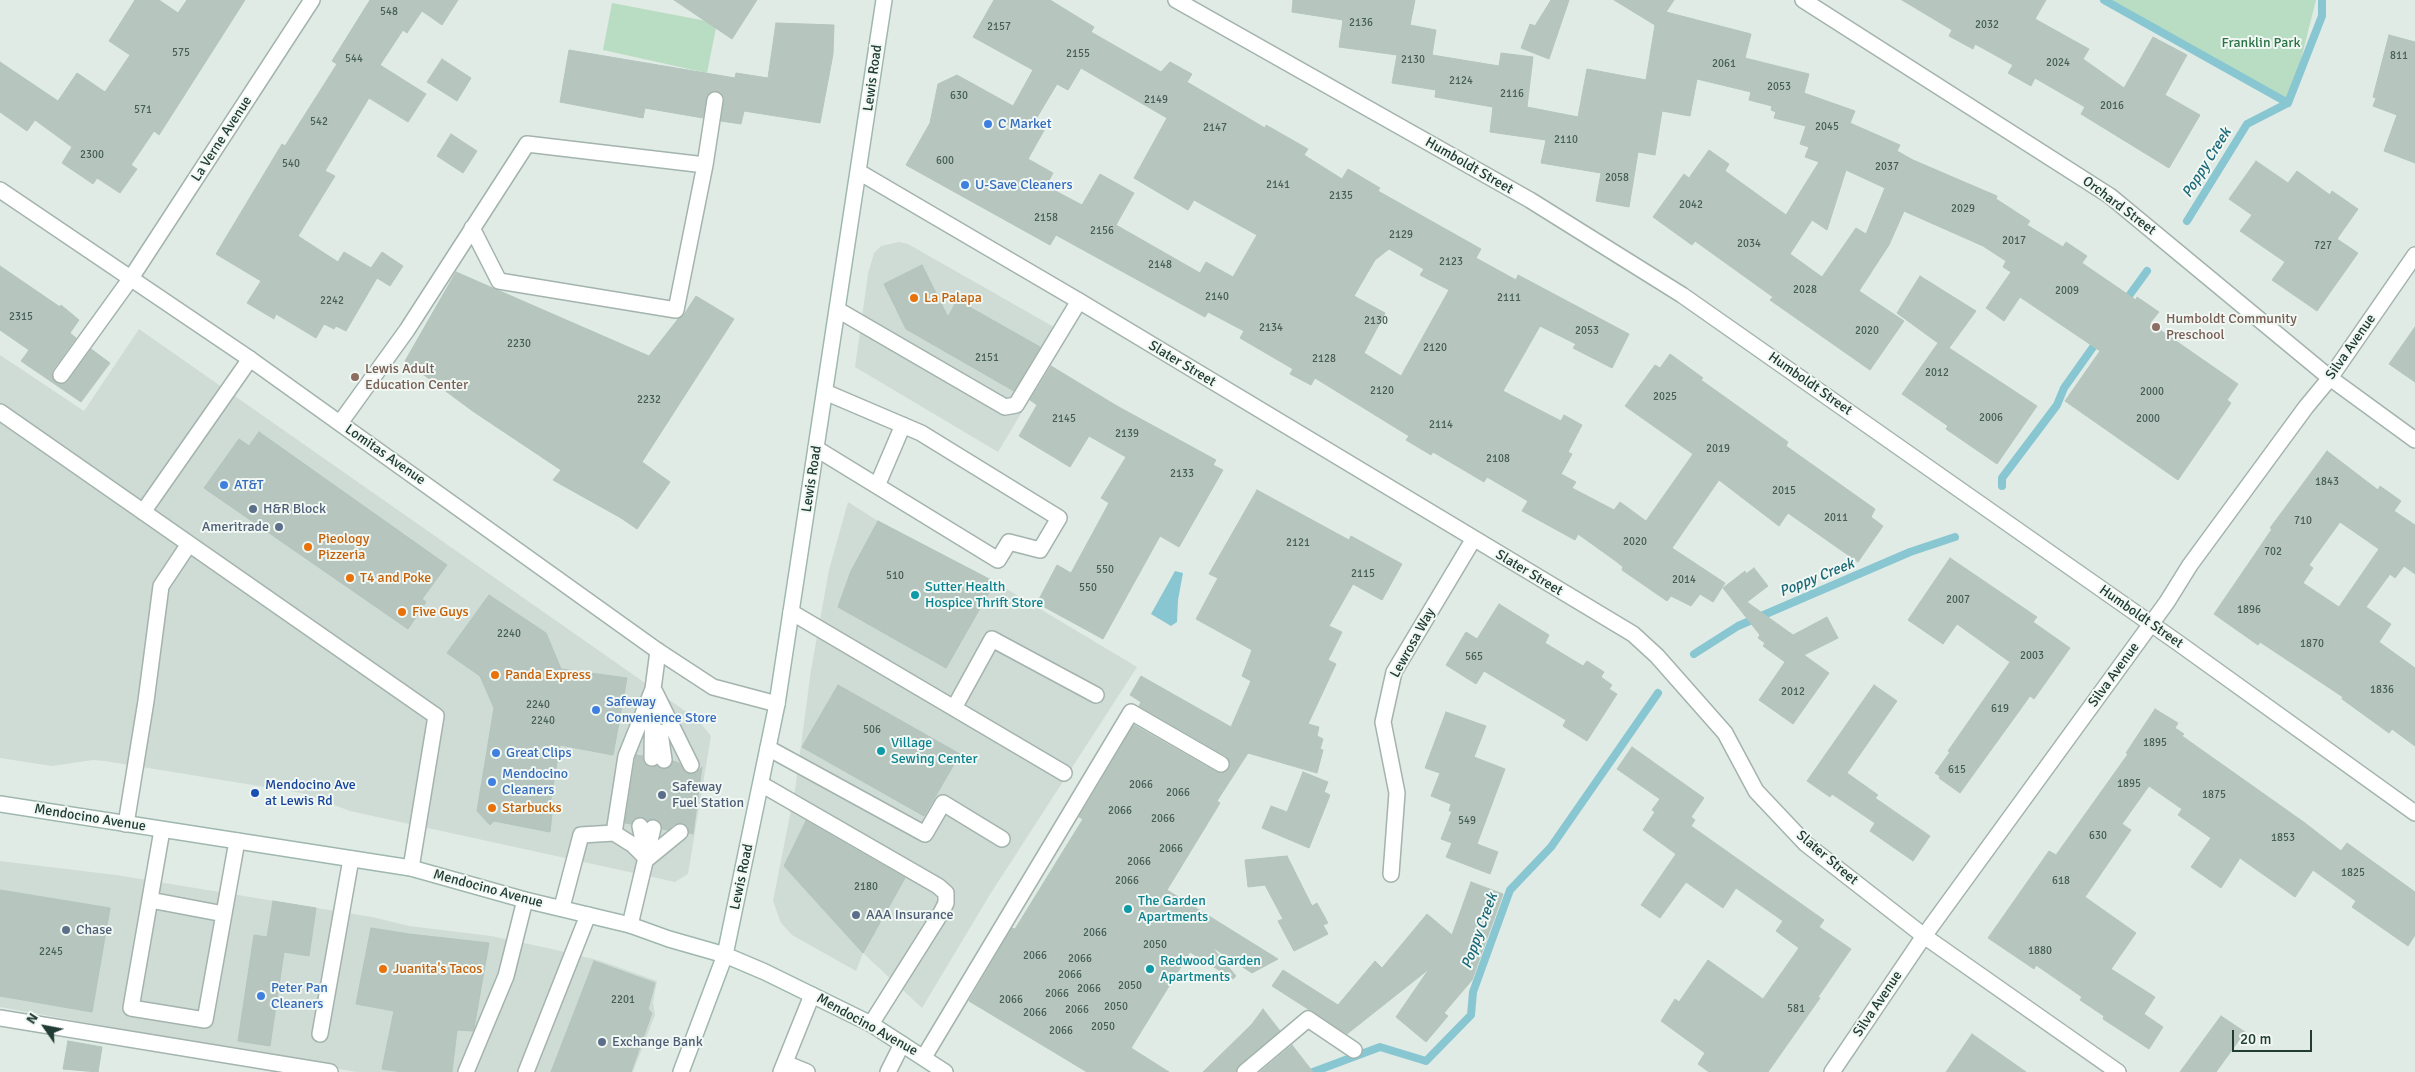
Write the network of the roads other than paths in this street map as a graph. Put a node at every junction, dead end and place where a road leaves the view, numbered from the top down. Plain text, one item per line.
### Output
1 (312, 0) edge
2 (884, 0) edge
3 (1176, 0) edge
4 (1803, 0) edge
5 (715, 100) dead end
6 (705, 164) junction
7 (859, 172) junction
8 (0, 190) edge
9 (472, 228) junction
10 (2415, 255) edge
11 (131, 278) junction
12 (1079, 301) junction
13 (838, 310) junction
14 (250, 359) junction
15 (60, 375) dead end
16 (2330, 378) junction
17 (825, 392) junction
18 (0, 412) edge
19 (340, 423) junction
20 (903, 425) junction
21 (2415, 440) edge
22 (817, 449) junction
23 (877, 486) junction
24 (143, 512) junction
25 (1473, 540) junction
26 (189, 544) junction
27 (791, 612) junction
28 (2151, 624) junction
29 (658, 651) junction
30 (653, 689) junction
31 (1096, 695) dead end
32 (777, 704) junction
33 (954, 708) junction
34 (768, 748) junction
35 (1221, 764) dead end
36 (1064, 773) dead end
37 (761, 784) junction
38 (0, 804) edge
39 (2415, 813) edge
40 (126, 824) junction
41 (162, 830) junction
42 (614, 833) junction
43 (1002, 839) dead end
44 (237, 841) junction
45 (351, 859) junction
46 (647, 859) junction
47 (411, 868) junction
48 (1391, 874) dead end
49 (150, 900) junction
50 (525, 900) junction
51 (562, 907) junction
52 (224, 914) junction
53 (588, 915) junction
54 (630, 924) junction
55 (1924, 936) junction
56 (725, 955) junction
57 (812, 995) junction
58 (0, 1018) edge
59 (871, 1024) junction
60 (320, 1034) dead end
61 (902, 1044) junction
62 (1354, 1050) dead end
63 (924, 1057) junction
64 (783, 1068) edge
65 (330, 1072) edge
66 (466, 1072) edge
67 (526, 1072) edge
68 (681, 1072) edge
69 (807, 1072) edge
70 (888, 1072) edge
71 (945, 1072) edge
72 (1245, 1072) edge
73 (1832, 1072) edge
74 (2118, 1072) edge

1 - 11 street, La Verne Avenue
2 - 7 street, Lewis Road
3 - 28 street, Humboldt Street
4 - 16 street, Orchard Street
5 - 6 street
6 - 9 street
6 - 9 street
7 - 12 street, Slater Street
7 - 13 street, Lewis Road
8 - 11 street, Lomitas Avenue
9 - 19 street
10 - 16 street, Silva Avenue
11 - 14 street, Lomitas Avenue
11 - 15 street, La Verne Avenue
12 - 13 street
12 - 25 street, Slater Street
13 - 17 street, Lewis Road
14 - 19 street, Lomitas Avenue
14 - 24 street
16 - 21 street, Orchard Street
16 - 28 street, Silva Avenue
17 - 20 street
17 - 22 street, Lewis Road
18 - 24 street
19 - 29 street, Lomitas Avenue
20 - 23 street
20 - 23 street
22 - 23 street
22 - 27 street, Lewis Road
24 - 26 street
25 - 48 street, Lewrosa Way
25 - 55 street, Slater Street
26 - 40 street
26 - 47 street
27 - 32 street, Lewis Road
27 - 33 street
28 - 39 street, Humboldt Street
28 - 55 street, Silva Avenue
29 - 30 street
29 - 32 street, Lomitas Avenue
30 - 30 street
30 - 42 street
31 - 33 street
32 - 34 street, Lewis Road
33 - 36 street
34 - 37 street, Lewis Road
34 - 43 street
35 - 63 street
37 - 56 street, Lewis Road
37 - 59 street
38 - 40 street, Mendocino Avenue
40 - 41 street, Mendocino Avenue
41 - 44 street, Mendocino Avenue
41 - 49 street
42 - 46 street
42 - 51 street
44 - 45 street, Mendocino Avenue
44 - 52 street
45 - 47 street, Mendocino Avenue
45 - 60 street
46 - 46 street
46 - 54 street
47 - 50 street, Mendocino Avenue
49 - 52 street
49 - 52 street
50 - 51 street, Mendocino Avenue
50 - 66 street
51 - 53 street, Mendocino Avenue
53 - 54 street, Mendocino Avenue
53 - 67 street
54 - 56 street, Mendocino Avenue
55 - 73 street, Silva Avenue
55 - 74 street, Slater Street
56 - 57 street, Mendocino Avenue
56 - 68 street, Lewis Road
57 - 59 street, Mendocino Avenue
57 - 64 street
58 - 65 street
59 - 61 street, Mendocino Avenue
61 - 63 street, Mendocino Avenue
61 - 70 street
62 - 72 street
63 - 71 street, Mendocino Avenue
64 - 69 street

